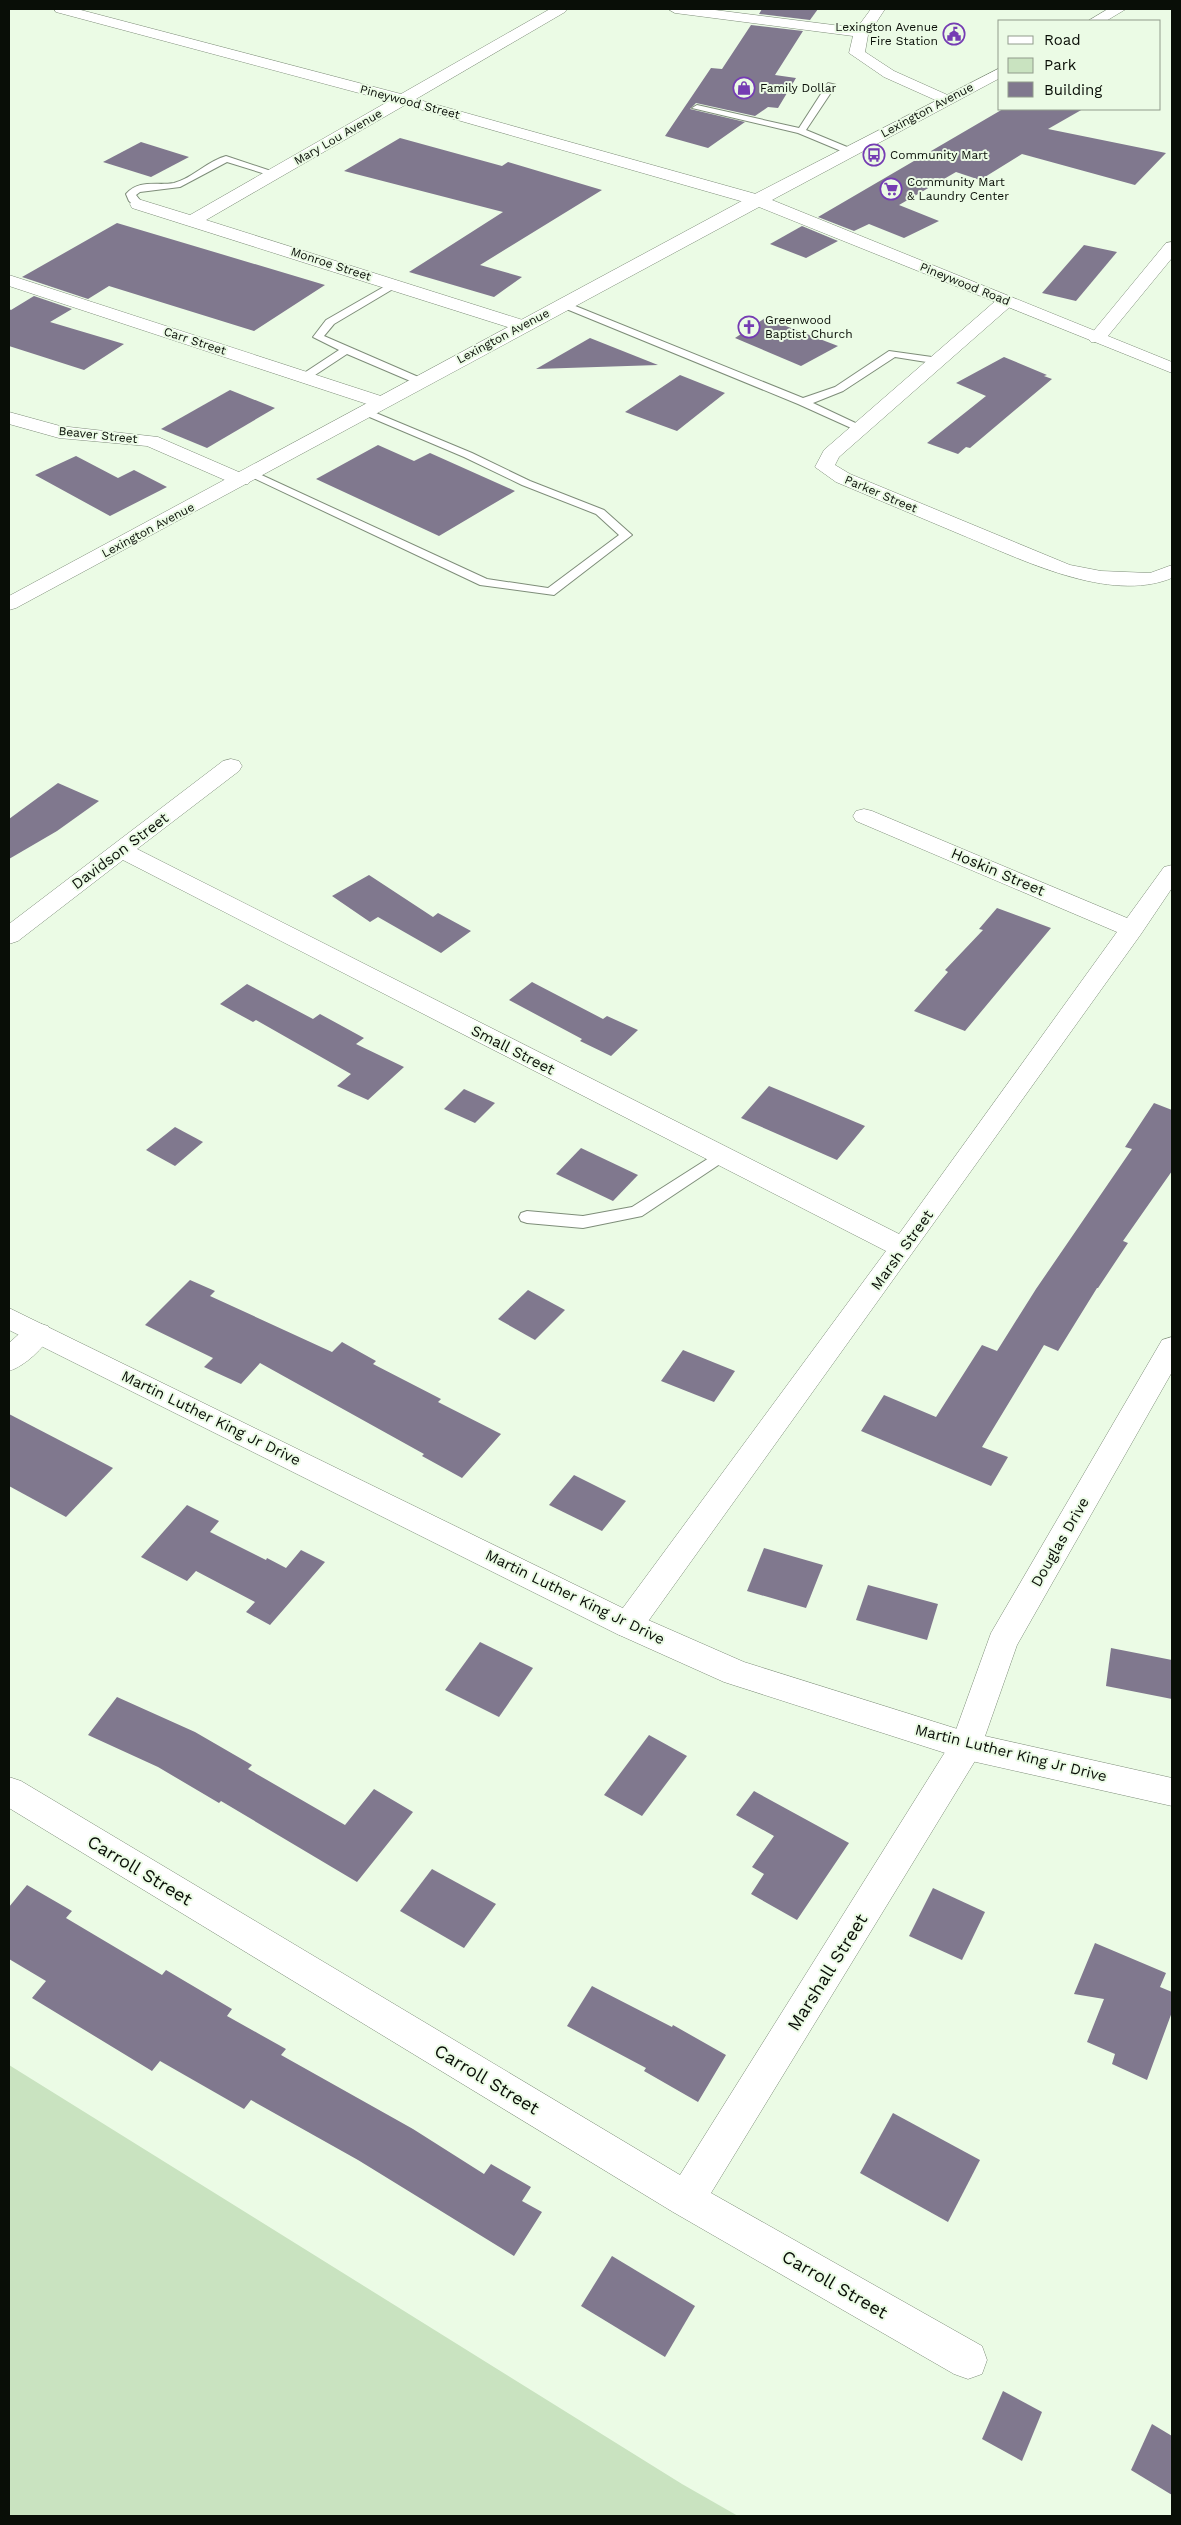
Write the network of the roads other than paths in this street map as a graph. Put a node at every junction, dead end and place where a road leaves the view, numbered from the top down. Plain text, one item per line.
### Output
1 (61, 9) edge
2 (560, 9) edge
3 (675, 9) edge
4 (878, 9) edge
5 (1119, 9) edge
6 (1098, 20) edge
7 (861, 33) junction
8 (998, 73) edge
9 (831, 85) dead end
10 (404, 100) junction
11 (947, 100) junction
12 (697, 108) dead end
13 (801, 131) junction
14 (849, 151) junction
15 (274, 174) junction
16 (757, 200) junction
17 (138, 204) joint
18 (194, 220) junction
19 (1172, 247) edge
20 (9, 280) edge
21 (394, 284) junction
22 (1006, 301) junction
23 (562, 304) junction
24 (523, 326) junction
25 (1097, 338) junction
26 (347, 349) junction
27 (939, 361) junction
28 (1172, 368) edge
29 (306, 377) junction
30 (419, 381) junction
31 (380, 402) junction
32 (802, 402) junction
33 (364, 411) junction
34 (9, 418) edge
35 (860, 430) junction
36 (246, 477) junction
37 (1172, 571) edge
38 (9, 604) edge
39 (231, 766) dead end
40 (864, 816) dead end
41 (123, 851) junction
42 (1172, 872) edge
43 (1132, 928) junction
44 (9, 936) edge
45 (720, 1156) junction
46 (527, 1217) dead end
47 (903, 1248) junction
48 (9, 1318) edge
49 (38, 1333) junction
50 (1172, 1347) edge
51 (9, 1360) edge
52 (628, 1625) junction
53 (967, 1746) junction
54 (9, 1791) edge
55 (1172, 1792) edge
56 (686, 2199) junction
57 (968, 2360) dead end

1 - 10 street, Pineywood Street
2 - 10 street, Mary Lou Avenue
3 - 7 street
4 - 7 street
5 - 6 street
7 - 11 street
8 - 11 street, Lexington Avenue
9 - 13 lane
10 - 15 street, Mary Lou Avenue
10 - 16 street, Pineywood Street
11 - 14 street, Lexington Avenue
12 - 13 lane
13 - 14 lane
14 - 16 street, Lexington Avenue
15 - 17 lane
15 - 18 street, Mary Lou Avenue
16 - 22 street, Pineywood Road
16 - 23 street, Lexington Avenue
17 - 18 street, Monroe Street
18 - 21 street, Monroe Street
19 - 25 street
20 - 29 street, Carr Street
21 - 24 street, Monroe Street
21 - 26 lane
22 - 25 street, Pineywood Road
22 - 27 street, Parker Street
23 - 24 street, Lexington Avenue
23 - 32 lane
24 - 30 street, Lexington Avenue
25 - 28 street, Pineywood Road
26 - 29 lane
26 - 30 lane
27 - 32 lane
27 - 35 street, Parker Street
29 - 31 street, Carr Street
30 - 31 street, Lexington Avenue
31 - 33 street, Lexington Avenue
32 - 35 lane
33 - 36 street, Lexington Avenue
33 - 36 lane
34 - 36 street, Beaver Street
35 - 37 street, Parker Street
36 - 38 street, Lexington Avenue
39 - 41 street, Davidson Street
40 - 43 street, Hoskin Street
41 - 44 street, Davidson Street
41 - 45 street, Small Street
42 - 43 street, Marsh Street
43 - 47 street, Marsh Street
45 - 46 lane
45 - 47 street, Small Street
47 - 52 street, Marsh Street
48 - 49 street, Martin Luther King Jr Drive
49 - 51 street
49 - 52 street, Martin Luther King Jr Drive
50 - 53 street, Douglas Drive
52 - 53 street, Martin Luther King Jr Drive
53 - 55 street, Martin Luther King Jr Drive
53 - 56 street, Marshall Street
54 - 56 street, Carroll Street
56 - 57 street, Carroll Street

